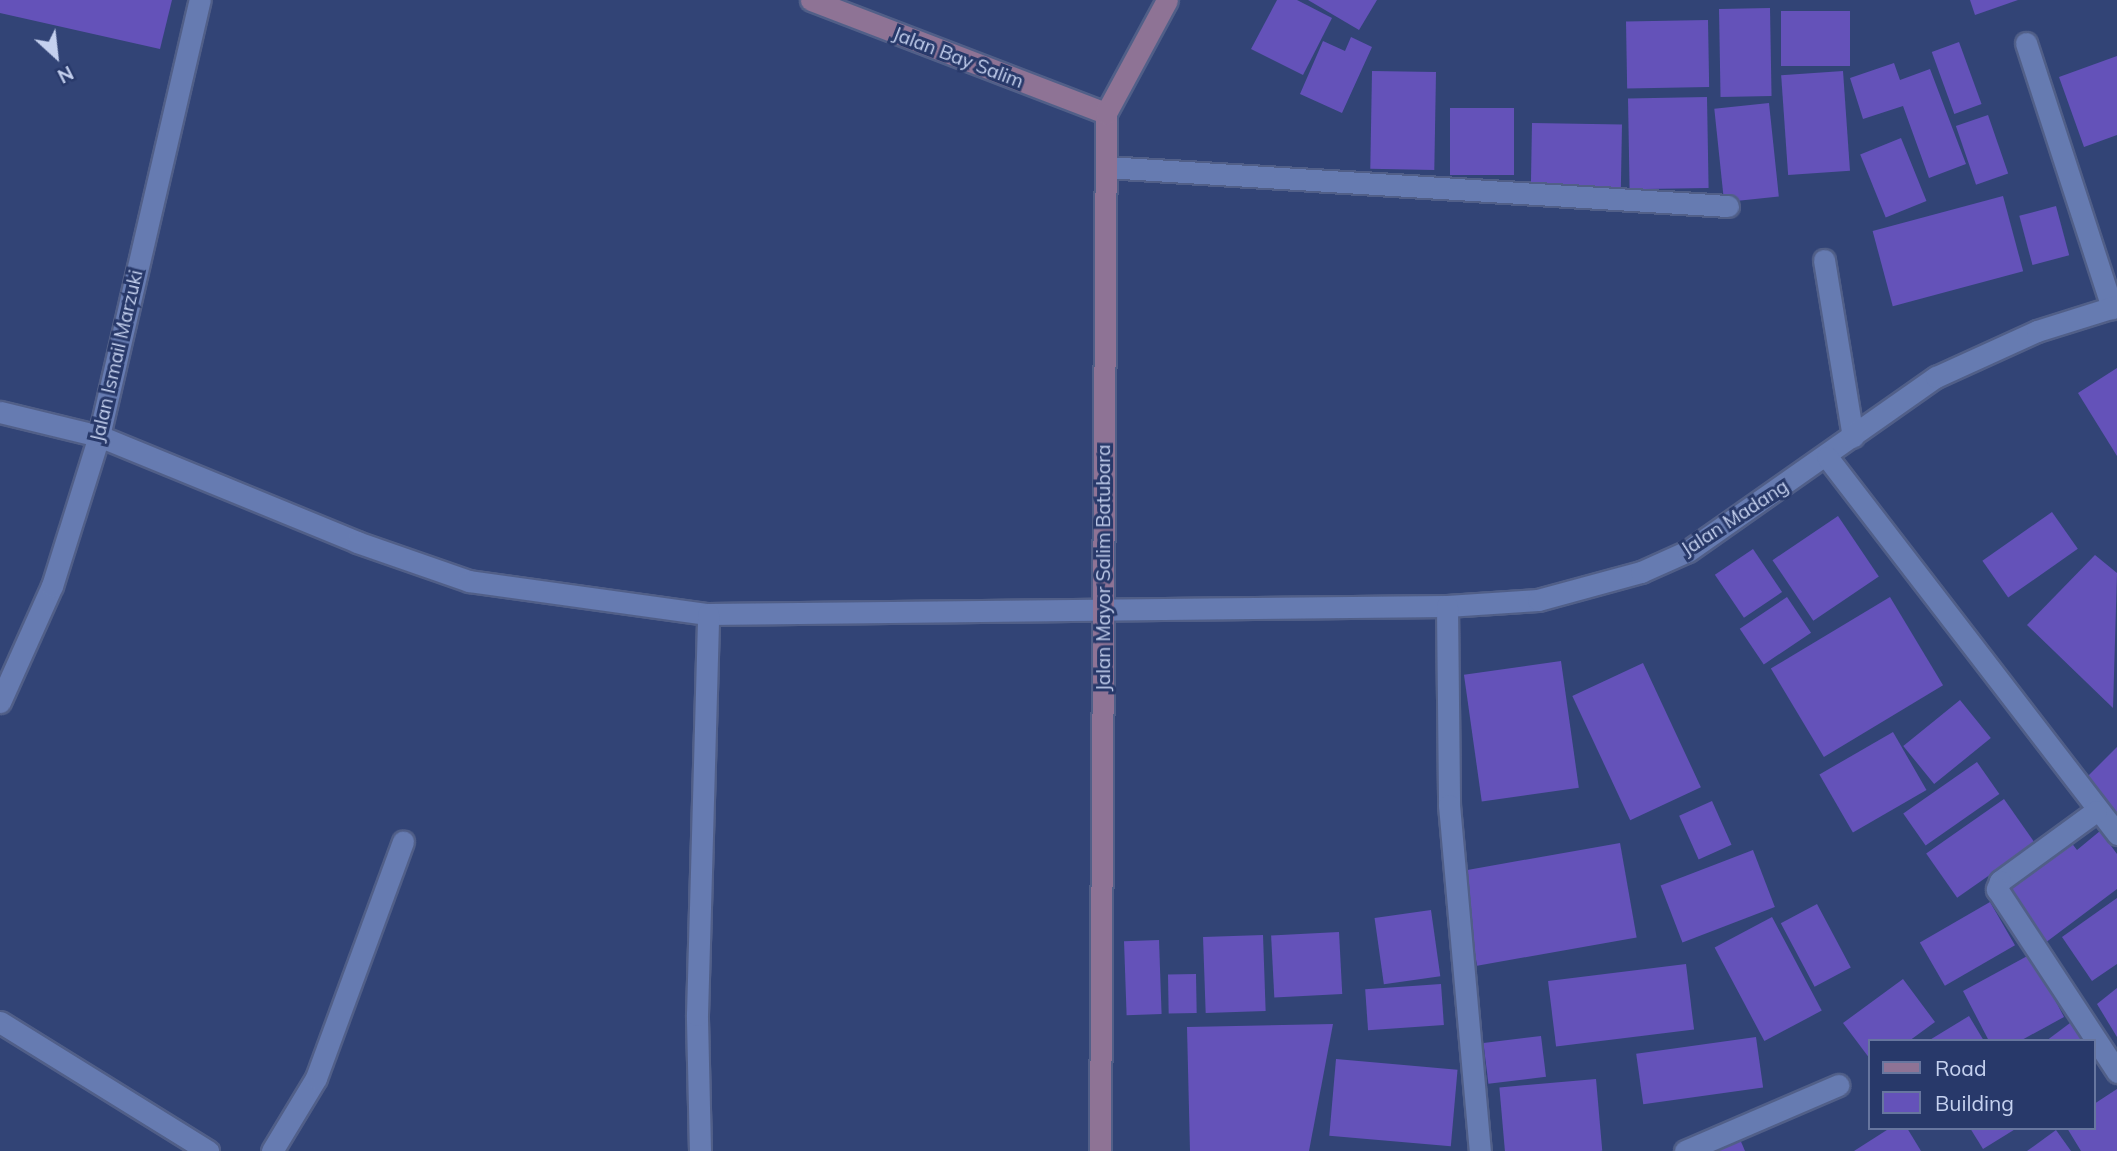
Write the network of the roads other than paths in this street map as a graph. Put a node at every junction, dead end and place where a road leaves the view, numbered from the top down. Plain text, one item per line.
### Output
1 (200, 0) edge
2 (811, 0) edge
3 (1167, 0) edge
4 (2026, 43) dead end
5 (1106, 113) junction
6 (1106, 167) junction
7 (1728, 206) dead end
8 (1824, 260) dead end
9 (2114, 307) edge
10 (0, 412) edge
11 (99, 436) junction
12 (1853, 437) junction
13 (1827, 457) junction
14 (1104, 606) junction
15 (1447, 606) junction
16 (708, 614) junction
17 (0, 702) edge
18 (2096, 811) junction
19 (2117, 834) edge
20 (403, 842) dead end
21 (0, 1022) edge
22 (2095, 1039) edge
23 (2096, 1040) edge
24 (2117, 1072) edge
25 (1838, 1085) dead end
26 (208, 1151) edge
27 (272, 1151) edge
28 (700, 1151) edge
29 (1100, 1151) edge
30 (1480, 1151) edge
31 (1685, 1151) edge

1 - 11 street, Jalan Ismail Marzuki
2 - 5 street, Jalan Bay Salim
3 - 5 street, Jalan Mayor Salim Batubara
4 - 9 street
5 - 6 street, Jalan Mayor Salim Batubara
6 - 7 street
6 - 14 street, Jalan Mayor Salim Batubara
8 - 12 street
9 - 12 street, Jalan Madang
10 - 11 street, Jalan Madang
11 - 16 street, Jalan Madang
11 - 17 street, Jalan Ismail Marzuki
12 - 13 street, Jalan Madang
13 - 15 street, Jalan Madang
13 - 18 street
14 - 15 street, Jalan Madang
14 - 16 street, Jalan Madang
14 - 29 street, Jalan Mayor Salim Batubara
15 - 30 street
16 - 28 street
18 - 19 street
18 - 22 street
20 - 27 street
21 - 26 street
23 - 24 street
25 - 31 street

